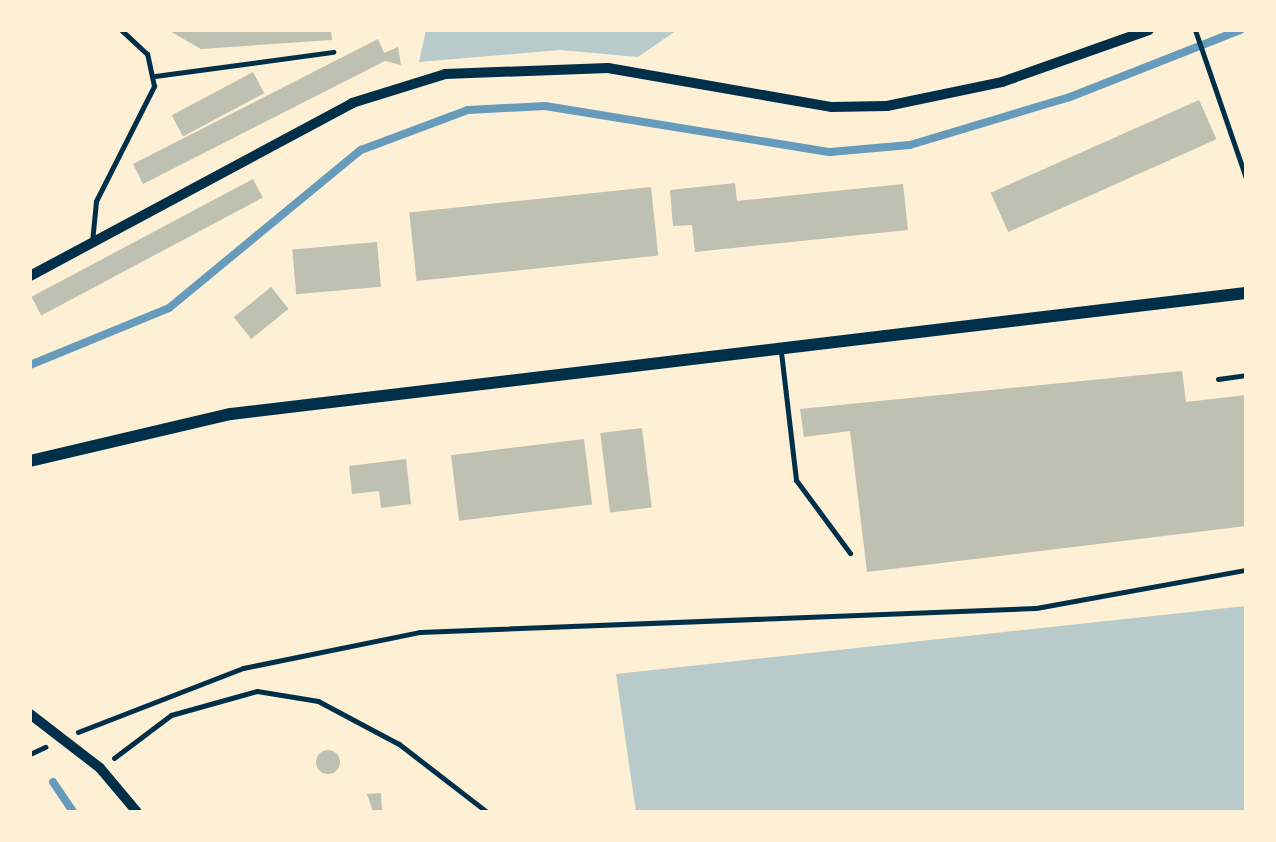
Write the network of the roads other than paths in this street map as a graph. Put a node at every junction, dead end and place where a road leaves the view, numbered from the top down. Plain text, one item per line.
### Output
1 (121, 30) edge
2 (1148, 30) edge
3 (333, 52) dead end
4 (155, 76) junction
5 (92, 242) junction
6 (30, 276) edge
7 (1246, 293) edge
8 (781, 349) junction
9 (1246, 375) edge
10 (1218, 379) dead end
11 (30, 461) edge
12 (850, 553) dead end
13 (30, 714) edge
14 (137, 812) edge

1 - 4 lane
2 - 5 street
3 - 4 lane
4 - 5 lane
5 - 6 street
7 - 8 street
8 - 11 street
8 - 12 lane
9 - 10 lane
13 - 14 street

